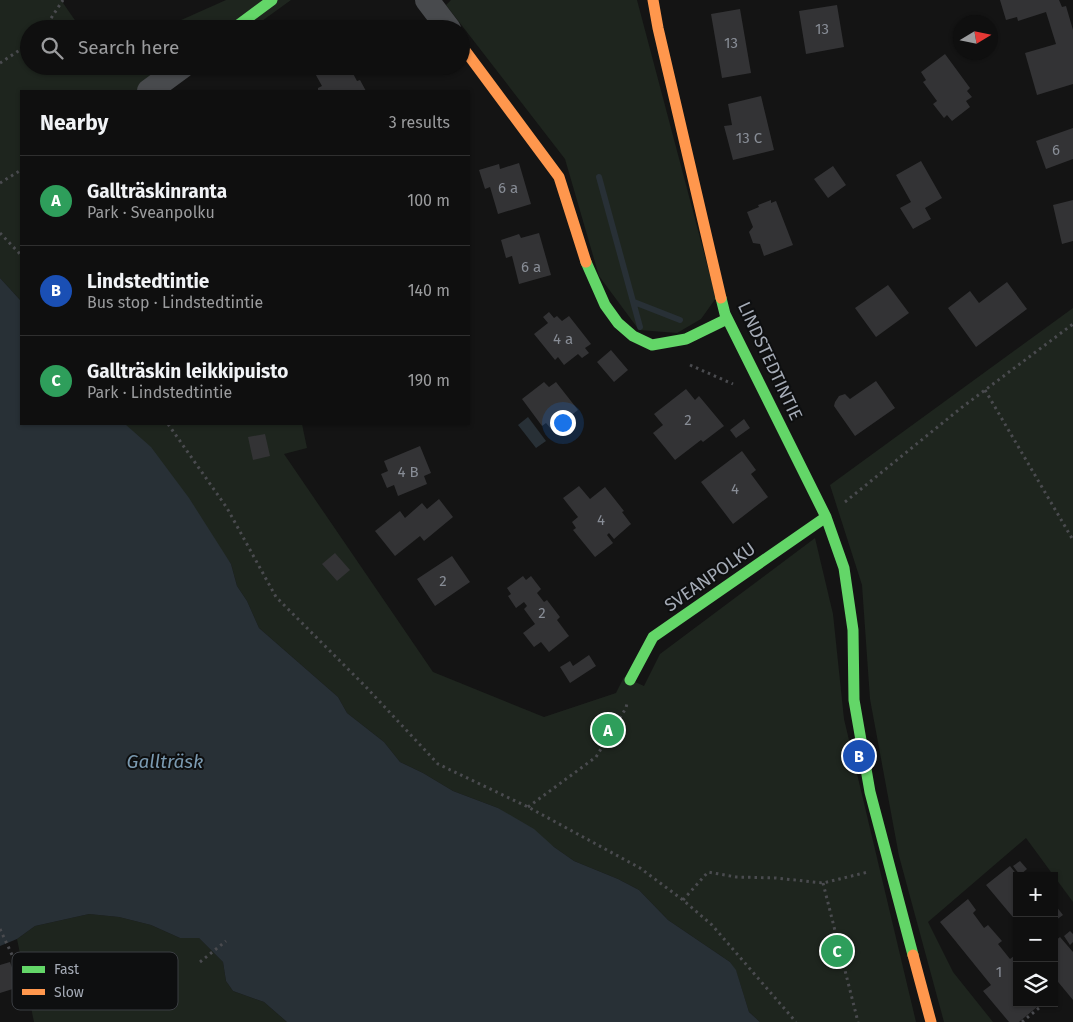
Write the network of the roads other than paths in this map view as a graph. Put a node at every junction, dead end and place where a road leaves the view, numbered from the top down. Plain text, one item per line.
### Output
1 (272, 0) edge
2 (427, 0) edge
3 (653, 0) edge
4 (245, 20) edge
5 (442, 20) edge
6 (470, 57) edge
7 (170, 75) edge
8 (150, 90) edge
9 (727, 319) junction
10 (826, 517) junction
11 (630, 680) road end
12 (932, 1022) edge

1 - 4 street
2 - 5 street
3 - 9 street, LINDSTEDTINTIE
6 - 9 street
7 - 8 street
9 - 10 street, LINDSTEDTINTIE
10 - 11 street, SVEANPOLKU
10 - 12 street, LINDSTEDTINTIE

